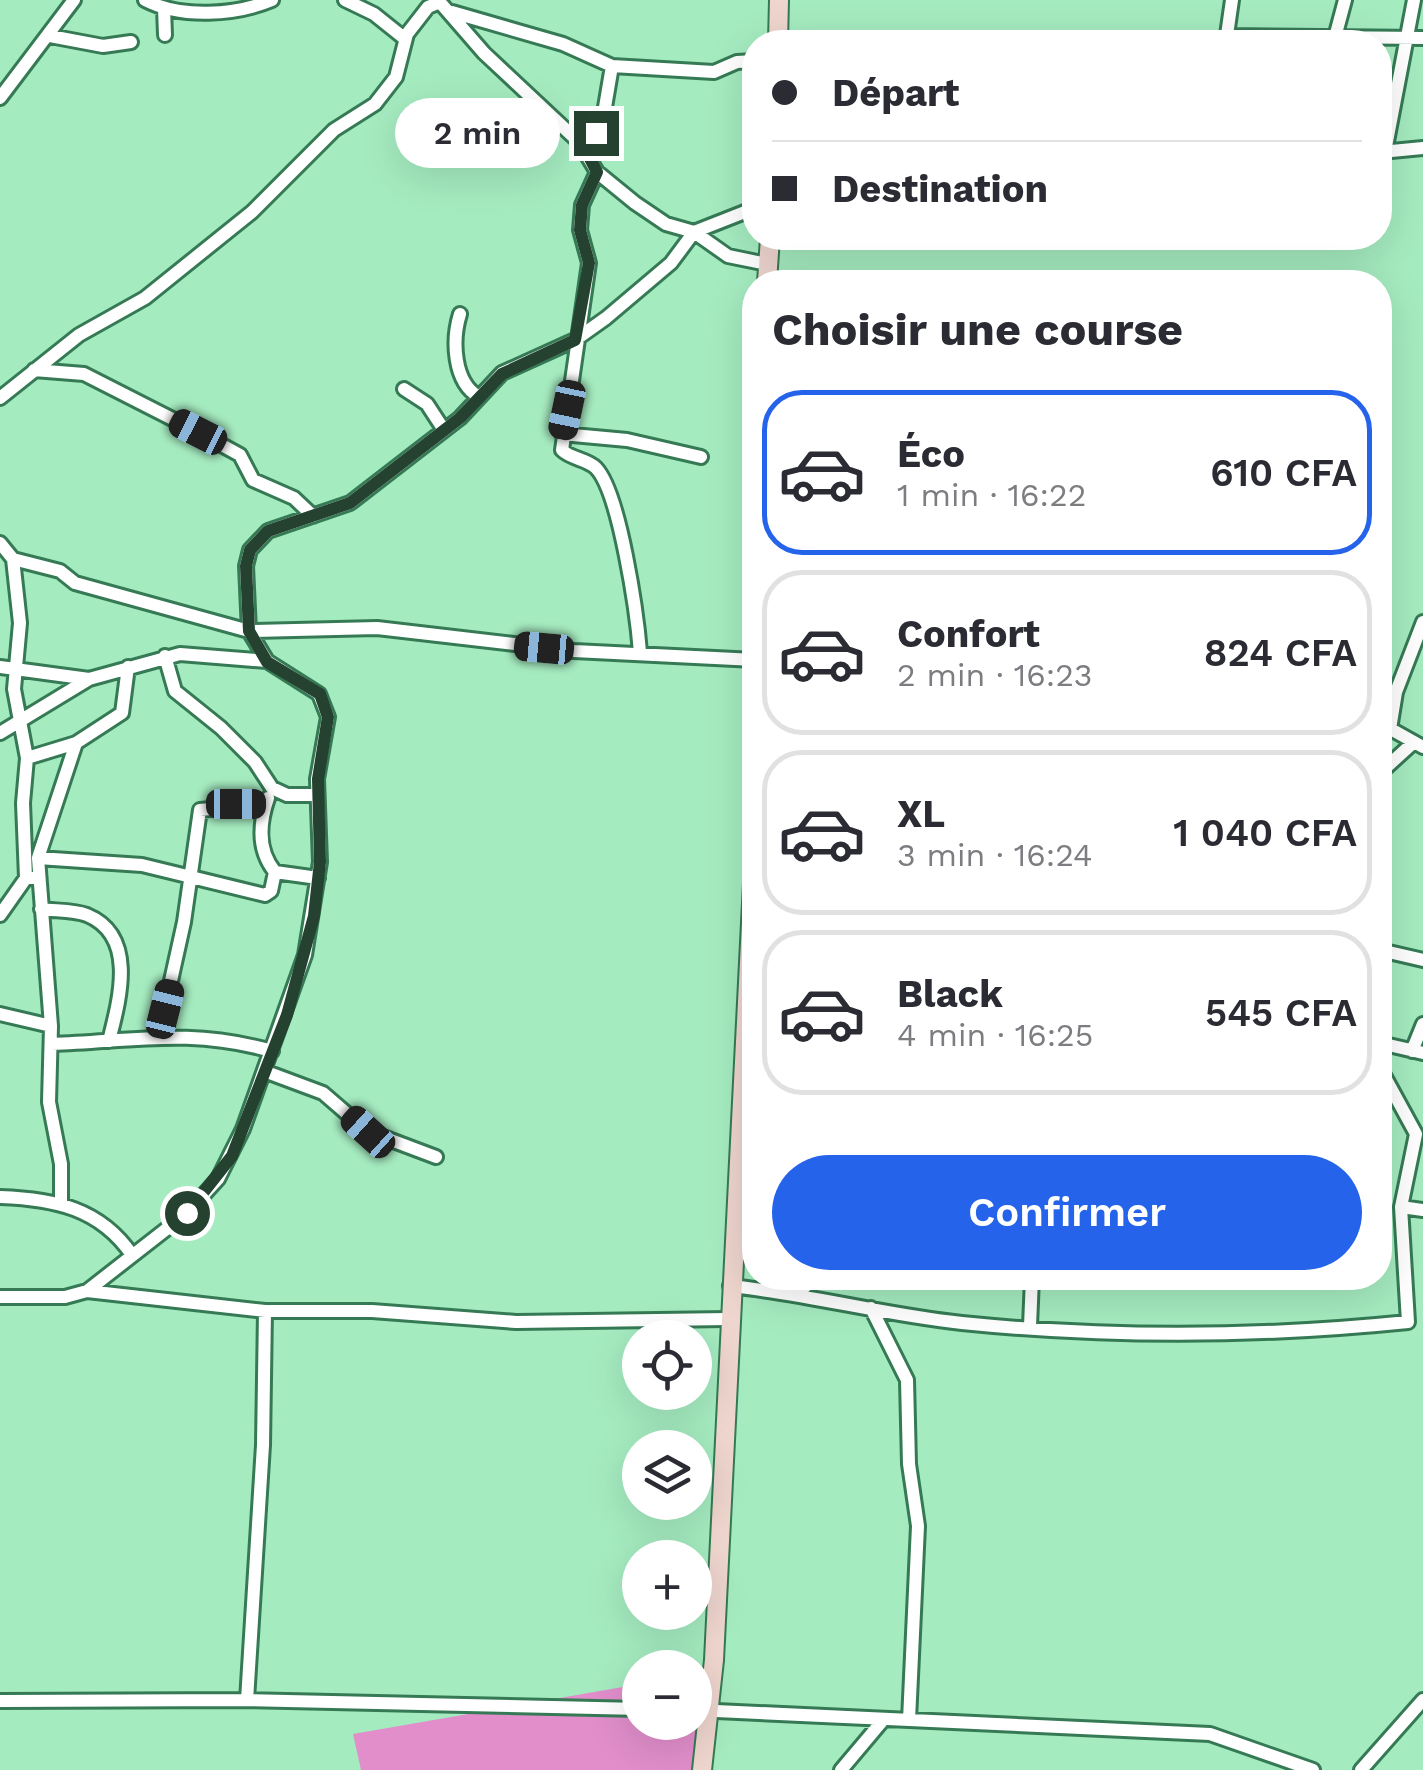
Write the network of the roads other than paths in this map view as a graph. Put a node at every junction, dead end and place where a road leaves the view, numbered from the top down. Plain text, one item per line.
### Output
1 (74, 0) edge
2 (145, 0) edge
3 (272, 0) edge
4 (345, 0) edge
5 (779, 0) edge
6 (1232, 0) edge
7 (1345, 0) edge
8 (1414, 0) edge
9 (442, 4) edge
10 (164, 8) junction
11 (778, 30) edge
12 (1228, 30) edge
13 (1338, 30) edge
14 (165, 35) dead end
15 (50, 36) junction
16 (404, 38) junction
17 (1416, 38) edge
18 (131, 42) dead end
19 (742, 64) edge
20 (612, 66) junction
21 (0, 98) edge
22 (1392, 118) edge
23 (1423, 148) edge
24 (585, 149) junction
25 (1392, 151) edge
26 (597, 172) junction
27 (742, 213) edge
28 (694, 232) junction
29 (760, 270) edge
30 (460, 314) dead end
31 (575, 340) junction
32 (34, 370) junction
33 (404, 388) dead end
34 (0, 398) edge
35 (479, 398) junction
36 (444, 430) junction
37 (562, 434) junction
38 (701, 457) dead end
39 (313, 516) junction
40 (0, 542) edge
41 (13, 559) junction
42 (1423, 622) edge
43 (249, 631) junction
44 (640, 652) junction
45 (166, 656) junction
46 (742, 659) edge
47 (267, 662) junction
48 (128, 666) junction
49 (0, 667) edge
50 (16, 669) junction
51 (89, 678) junction
52 (1392, 704) edge
53 (22, 718) junction
54 (1392, 730) edge
55 (0, 733) edge
56 (76, 743) junction
57 (1418, 745) edge
58 (28, 758) junction
59 (1392, 764) edge
60 (272, 788) junction
61 (317, 795) junction
62 (266, 804) junction
63 (38, 858) junction
64 (276, 872) junction
65 (191, 873) junction
66 (32, 878) junction
67 (318, 878) junction
68 (41, 909) junction
69 (0, 916) edge
70 (1392, 953) edge
71 (1423, 960) edge
72 (0, 1014) edge
73 (1423, 1024) edge
74 (51, 1026) junction
75 (159, 1035) junction
76 (109, 1041) junction
77 (52, 1044) junction
78 (1392, 1046) edge
79 (272, 1051) junction
80 (1417, 1052) edge
81 (264, 1071) junction
82 (1392, 1090) edge
83 (1416, 1134) junction
84 (742, 1136) edge
85 (1423, 1149) edge
86 (436, 1158) dead end
87 (0, 1197) edge
88 (60, 1204) junction
89 (1401, 1207) junction
90 (1423, 1210) edge
91 (132, 1255) junction
92 (730, 1286) junction
93 (742, 1287) edge
94 (769, 1290) edge
95 (802, 1290) edge
96 (1032, 1290) edge
97 (87, 1291) junction
98 (798, 1293) junction
99 (0, 1297) edge
100 (872, 1308) junction
101 (265, 1312) junction
102 (728, 1318) junction
103 (1030, 1326) junction
104 (706, 1650) edge
105 (247, 1700) junction
106 (1423, 1700) edge
107 (0, 1701) edge
108 (622, 1709) edge
109 (712, 1710) edge
110 (884, 1718) junction
111 (909, 1720) junction
112 (702, 1740) edge
113 (702, 1770) edge
114 (842, 1770) edge
115 (1313, 1770) edge
116 (1362, 1770) edge

1 - 15 street
2 - 10 street
3 - 10 street
4 - 16 street
5 - 11 street
6 - 12 street
7 - 13 street
8 - 17 street
9 - 16 street
9 - 20 street
9 - 24 street
10 - 14 street
15 - 18 street
15 - 21 street
16 - 32 street
17 - 22 street
19 - 20 street
20 - 24 street
23 - 25 street
24 - 26 street
26 - 28 street
26 - 31 street
27 - 28 street
28 - 29 street
28 - 31 street
30 - 35 street
31 - 35 street
31 - 37 street
32 - 34 street
32 - 39 street
33 - 36 street
35 - 36 street
36 - 39 street
37 - 38 street
37 - 44 street
39 - 43 street
40 - 41 street
41 - 43 street
41 - 50 street
42 - 52 street
43 - 44 street
43 - 47 street
44 - 46 street
45 - 47 street
45 - 48 street
45 - 60 street
47 - 61 street
48 - 51 street
48 - 56 street
49 - 50 street
50 - 51 street
50 - 53 street
51 - 53 street
53 - 55 street
53 - 58 street
54 - 57 street
56 - 58 street
56 - 63 street
57 - 59 street
58 - 66 street
60 - 61 street
60 - 62 street
61 - 67 street
62 - 64 street
62 - 65 street
63 - 65 street
63 - 66 street
64 - 65 street
64 - 67 street
65 - 75 street
66 - 68 street
66 - 69 street
67 - 79 street
68 - 74 street
68 - 76 street
70 - 71 street
72 - 74 street
73 - 80 street
74 - 77 street
75 - 76 street
75 - 79 street
76 - 77 street
77 - 88 street
78 - 80 street
79 - 81 street
81 - 86 street
81 - 91 street
82 - 83 street
83 - 85 street
83 - 89 street
84 - 92 street
87 - 88 street
88 - 91 street
89 - 90 street
89 - 103 street
91 - 97 street
92 - 93 street
92 - 102 street
94 - 98 street
95 - 98 street
96 - 103 street
97 - 99 street
97 - 101 street
98 - 100 street
100 - 103 street
100 - 111 street
101 - 102 street
101 - 105 street
102 - 104 street
105 - 107 street
105 - 108 street
106 - 116 street
109 - 110 street
110 - 111 street
110 - 114 street
111 - 115 street
112 - 113 street

